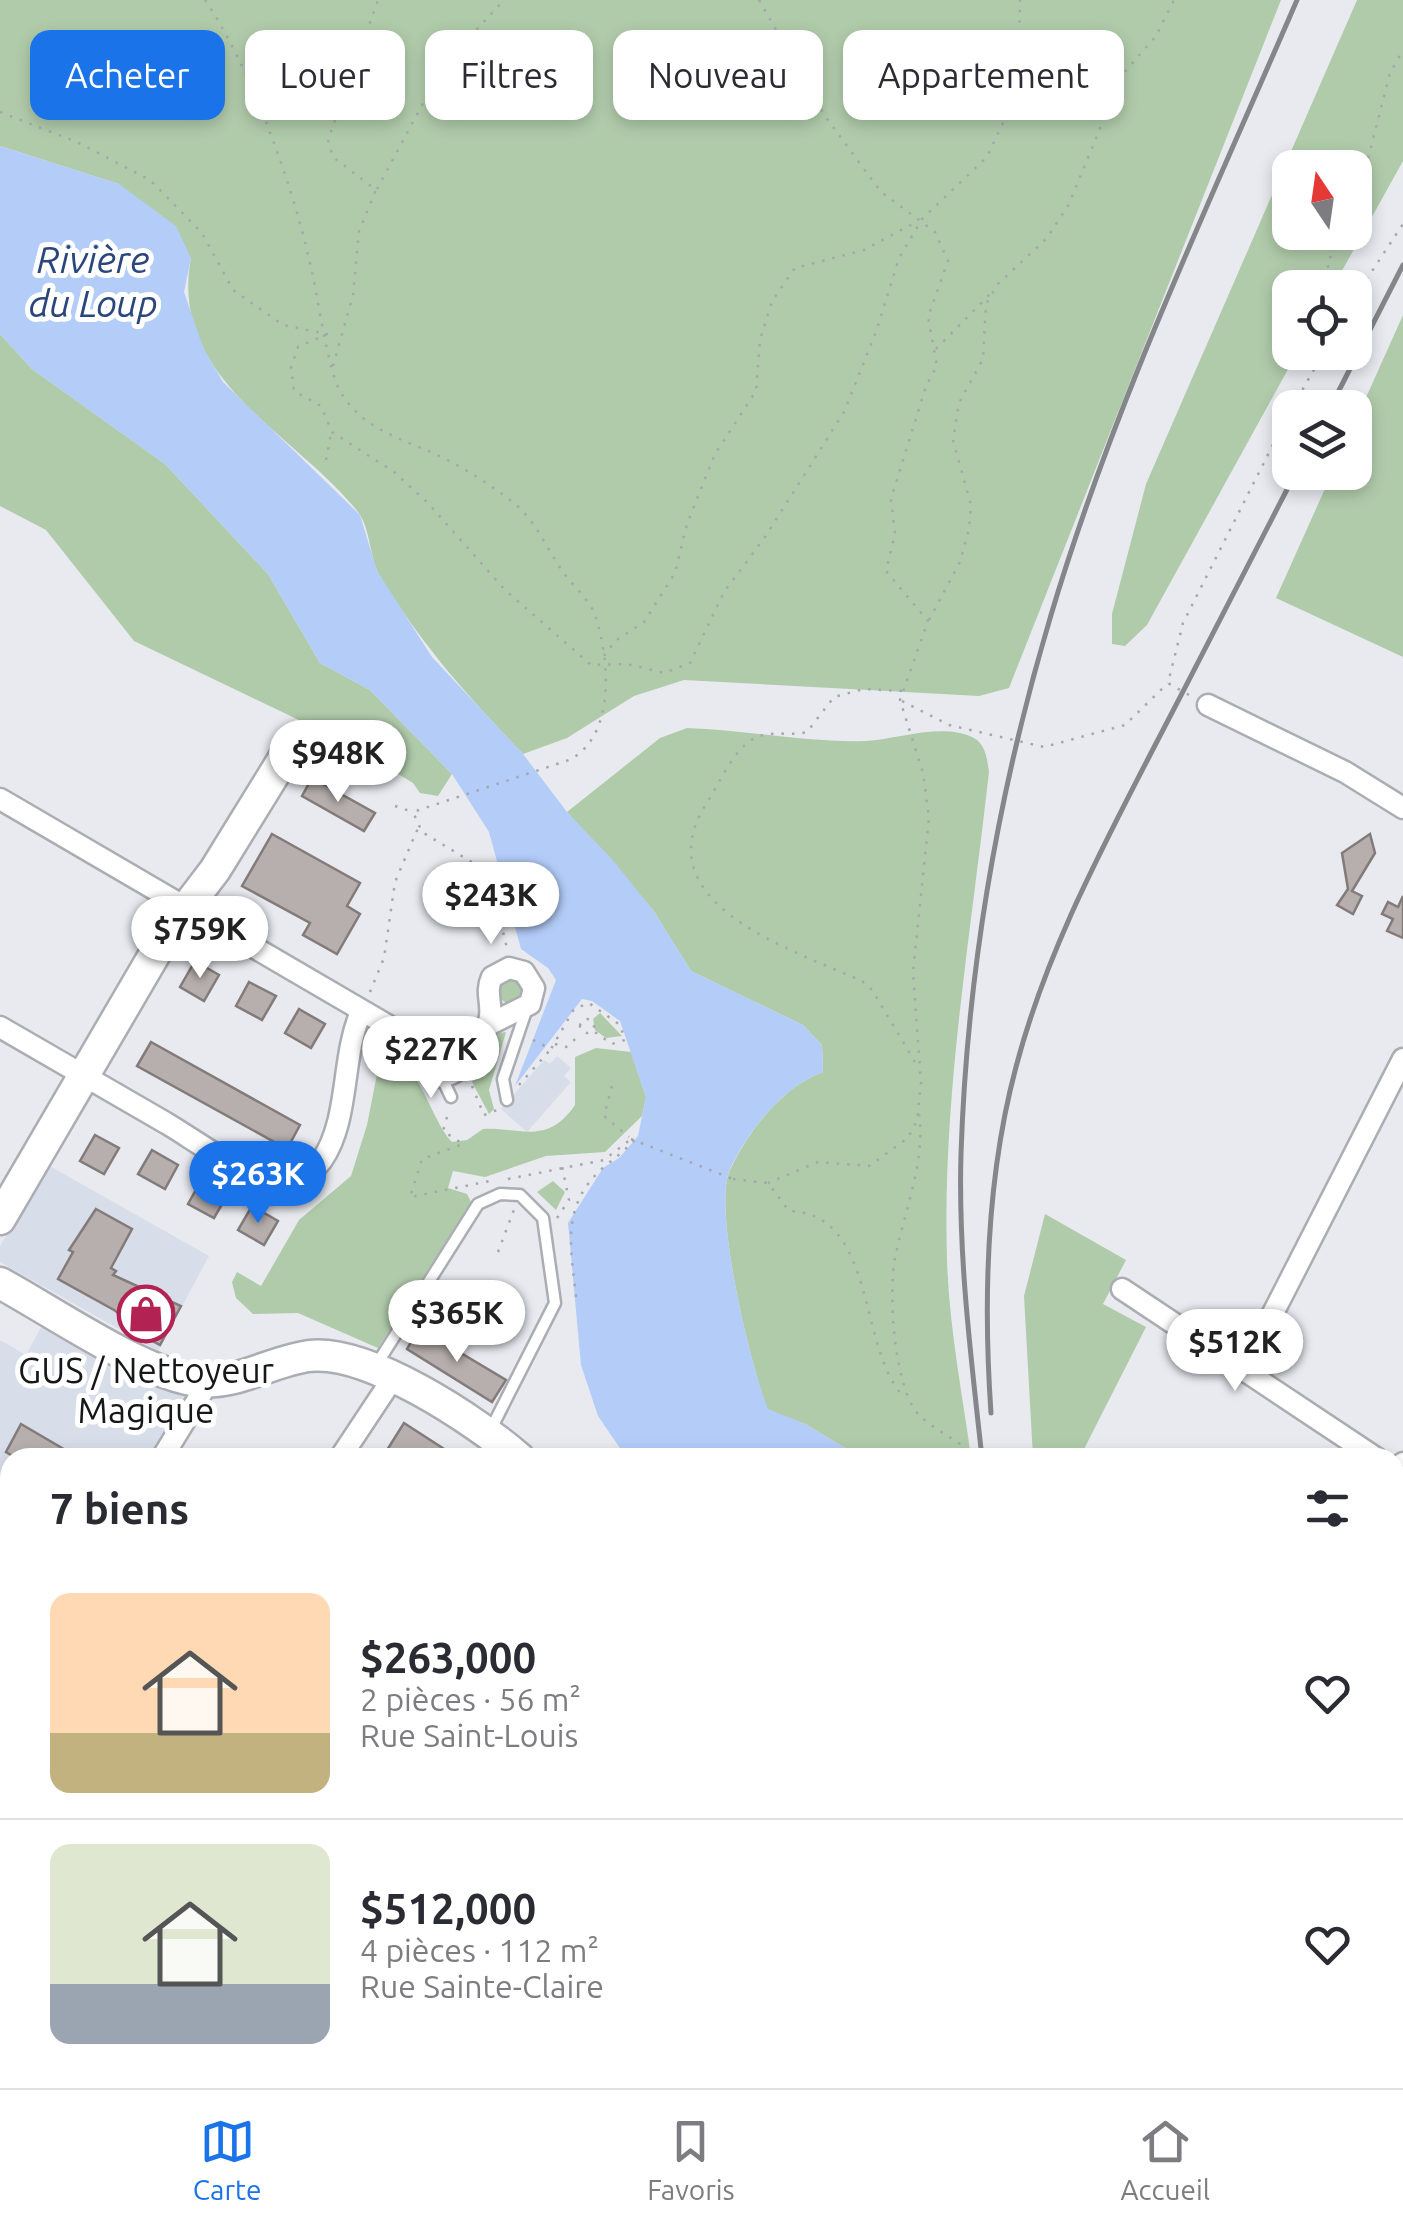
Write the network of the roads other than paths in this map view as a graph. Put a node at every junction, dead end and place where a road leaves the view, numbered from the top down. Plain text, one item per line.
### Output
1 (1208, 706) road end
2 (288, 750) dead end
3 (0, 799) edge
4 (1403, 808) edge
5 (186, 910) junction
6 (365, 1003) junction
7 (528, 1007) junction
8 (488, 1025) junction
9 (0, 1028) edge
10 (1403, 1058) edge
11 (83, 1074) junction
12 (507, 1100) dead end
13 (0, 1218) edge
14 (0, 1282) edge
15 (1122, 1290) dead end
16 (1244, 1370) junction
17 (384, 1373) junction
18 (208, 1381) junction
19 (488, 1434) junction
20 (168, 1448) edge
21 (345, 1448) edge
22 (506, 1448) edge
23 (1361, 1448) edge

1 - 4 street
2 - 5 main road
3 - 5 street
5 - 6 street
5 - 11 main road
6 - 8 street
6 - 11 street
7 - 8 street
7 - 8 street
7 - 12 lane
9 - 11 street
10 - 16 street
11 - 13 main road
14 - 18 main road
15 - 16 street
16 - 23 street
17 - 18 main road
17 - 19 main road
17 - 19 lane
17 - 21 street
18 - 20 street
19 - 22 main road

